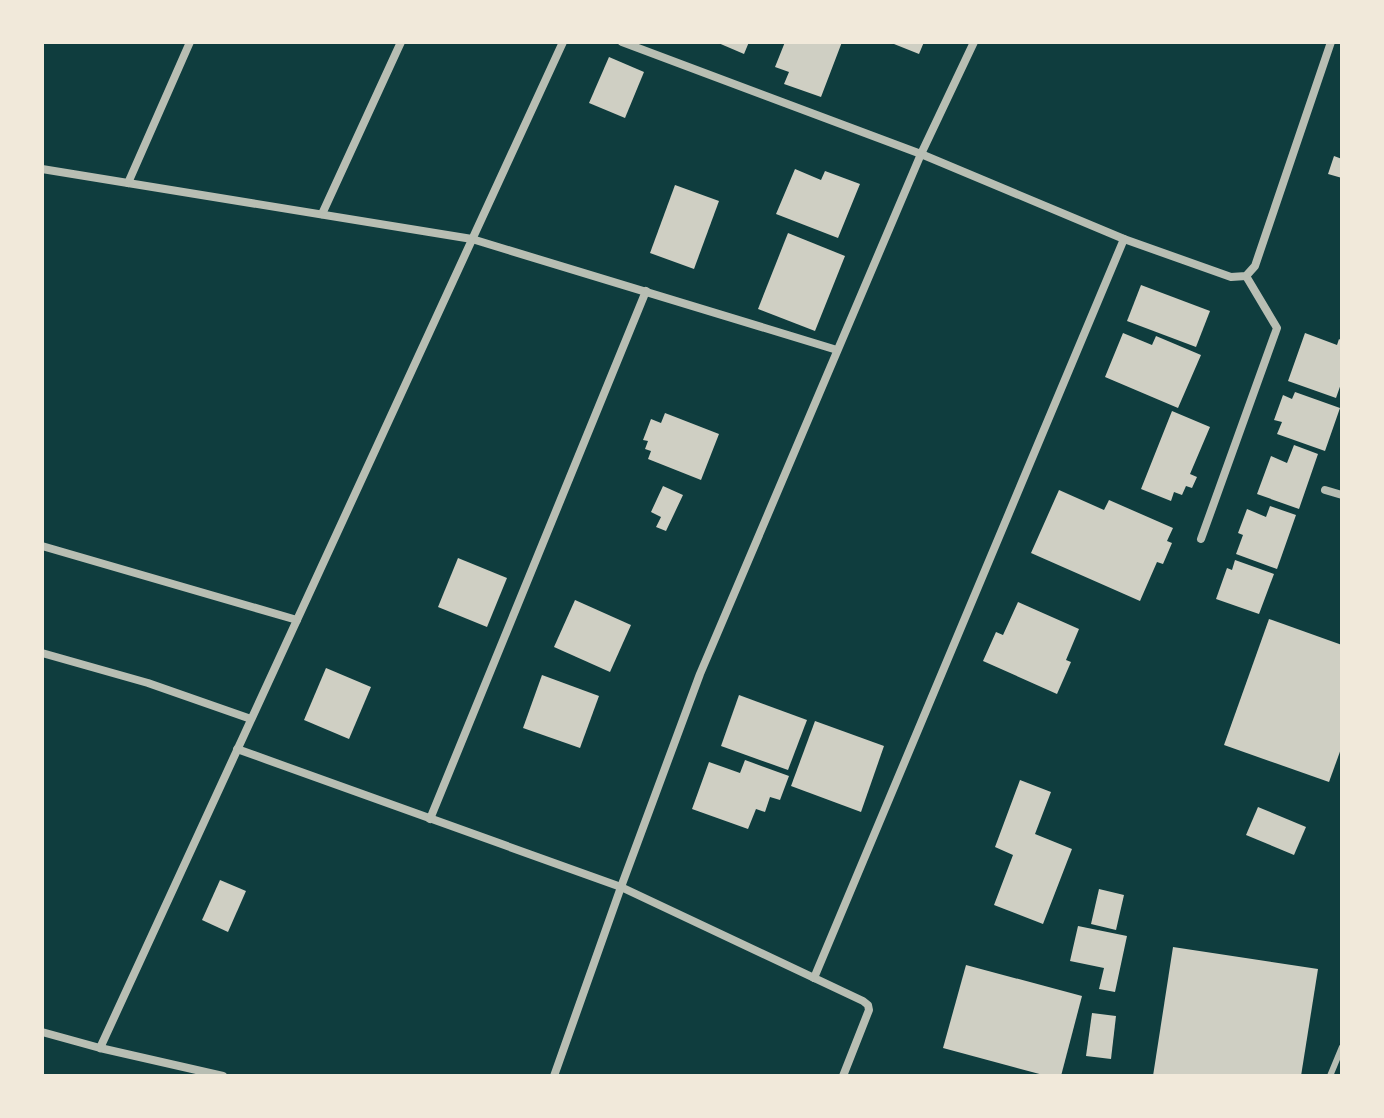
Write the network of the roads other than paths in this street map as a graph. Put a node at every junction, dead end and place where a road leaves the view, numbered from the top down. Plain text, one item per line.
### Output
1 (190, 42) edge
2 (401, 42) edge
3 (563, 42) edge
4 (622, 42) edge
5 (974, 42) edge
6 (1331, 42) edge
7 (921, 154) junction
8 (42, 169) edge
9 (128, 183) junction
10 (322, 214) junction
11 (472, 239) junction
12 (1124, 239) junction
13 (1246, 276) junction
14 (646, 291) junction
15 (837, 350) junction
16 (1325, 490) dead end
17 (1342, 495) edge
18 (1201, 539) dead end
19 (42, 546) edge
20 (297, 620) junction
21 (42, 653) edge
22 (251, 719) junction
23 (237, 749) junction
24 (430, 819) junction
25 (621, 887) junction
26 (814, 978) junction
27 (42, 1032) edge
28 (1342, 1047) edge
29 (100, 1048) junction
30 (223, 1076) edge
31 (554, 1076) edge
32 (843, 1076) edge
33 (1330, 1076) edge

1 - 9 street
2 - 10 street
3 - 11 street
4 - 7 street
5 - 7 street
6 - 13 street
7 - 12 street
7 - 15 street
8 - 9 street
9 - 10 street
10 - 11 street
11 - 14 street
11 - 20 street
12 - 13 street
12 - 26 street
13 - 18 street
14 - 15 street
14 - 24 street
15 - 25 street
16 - 17 street
19 - 20 street
20 - 22 street
21 - 22 street
22 - 23 street
23 - 24 street
23 - 29 street
24 - 25 street
25 - 26 street
25 - 31 street
26 - 32 street
27 - 29 street
28 - 33 lane
29 - 30 street

